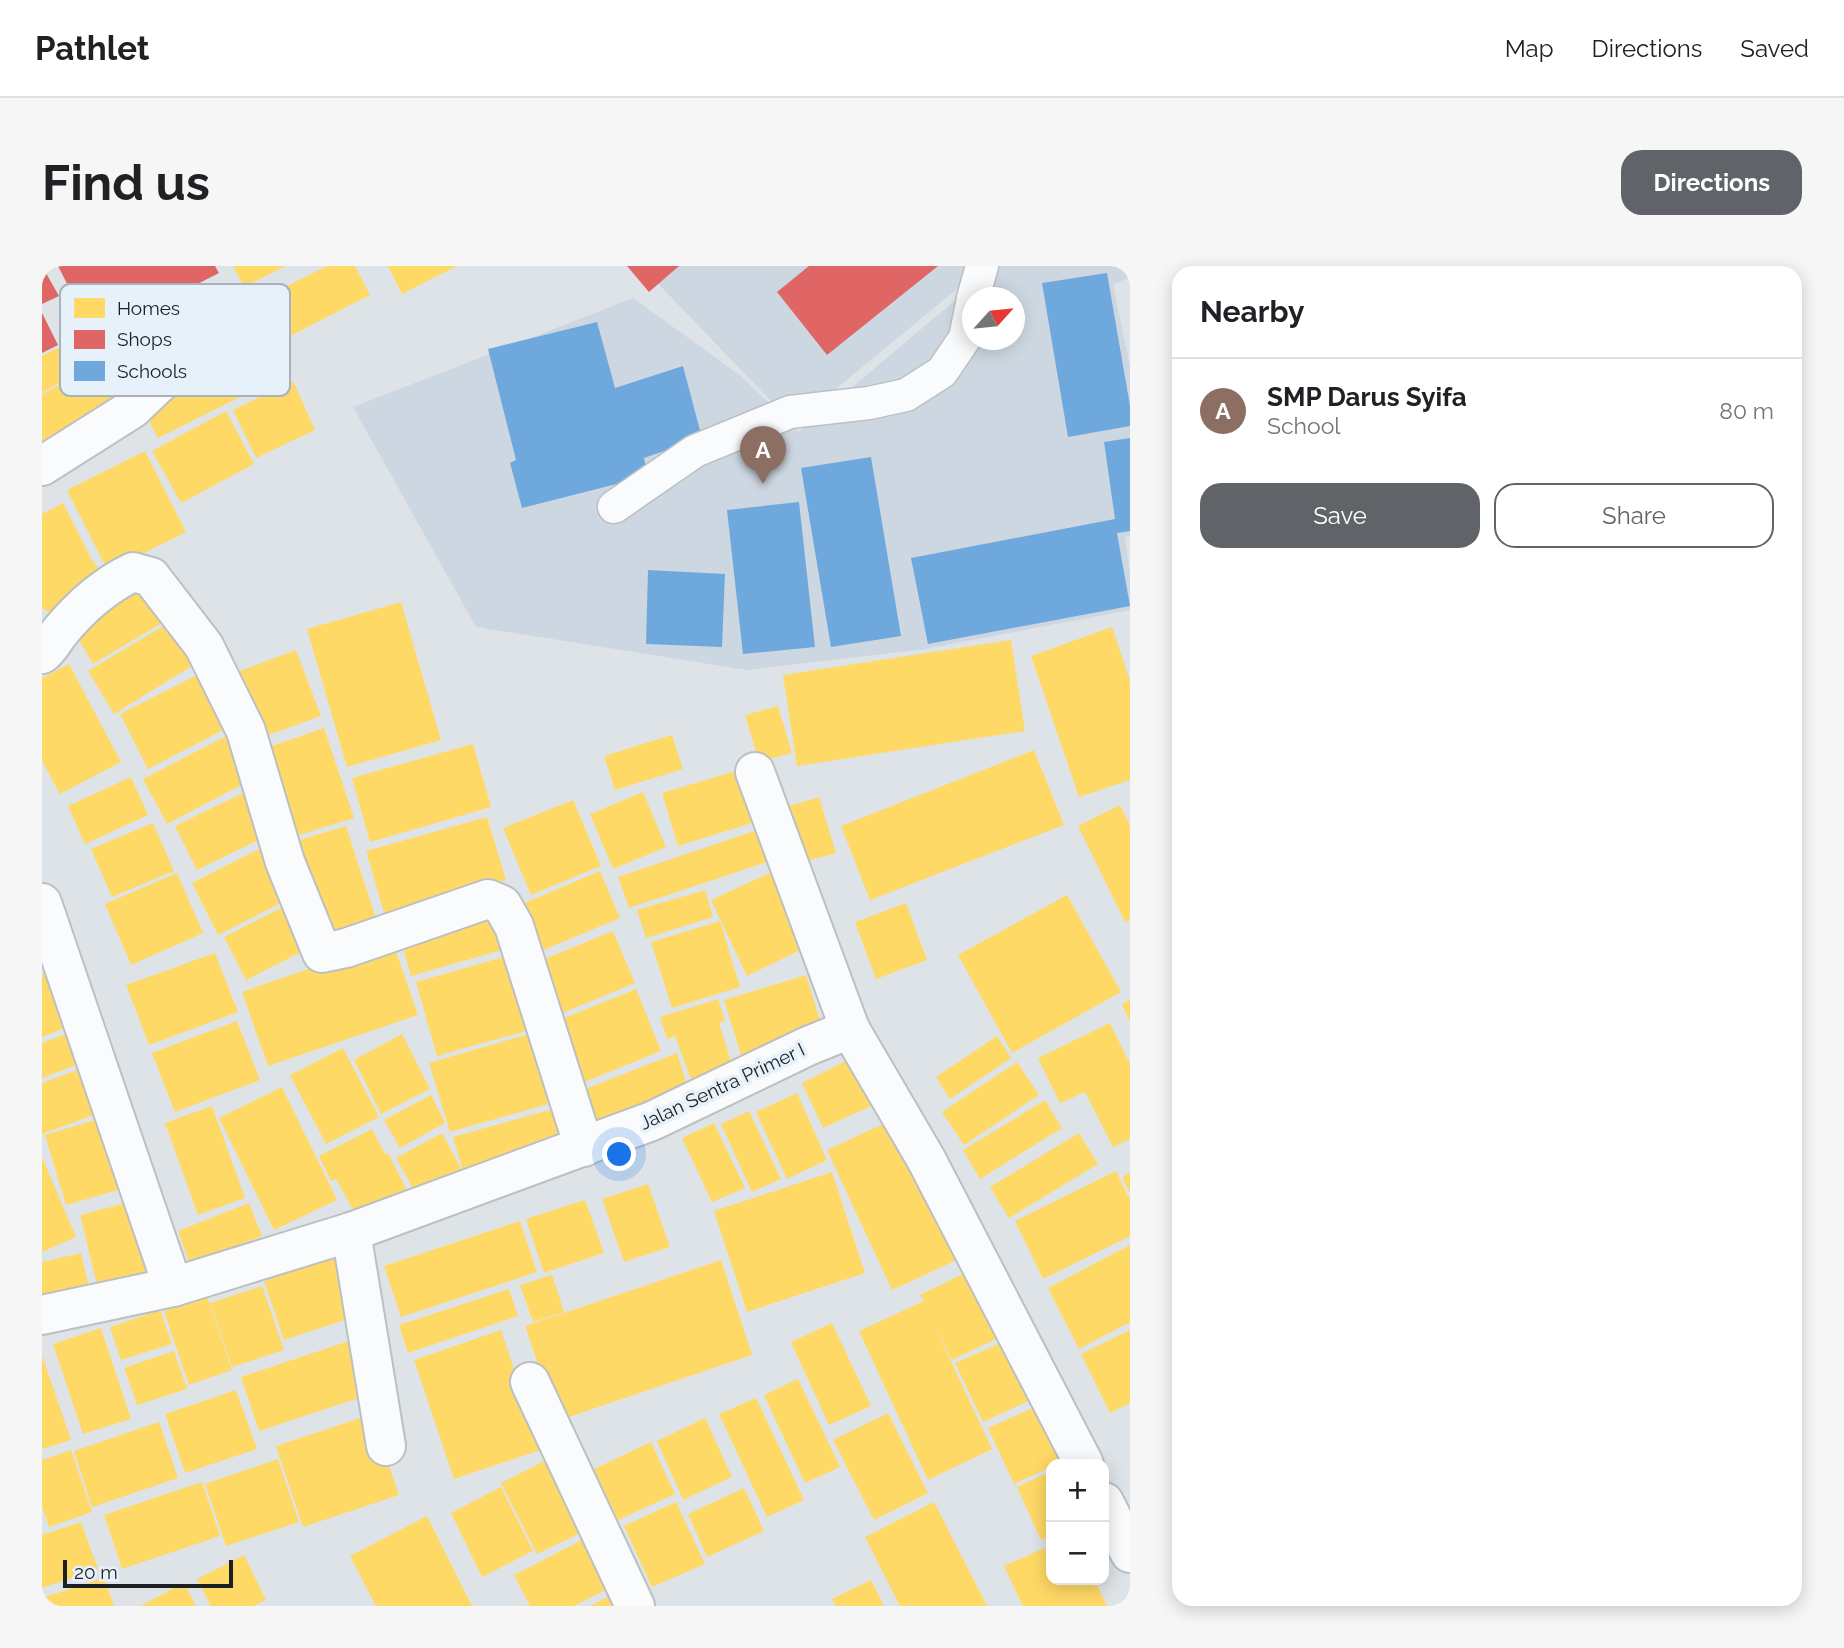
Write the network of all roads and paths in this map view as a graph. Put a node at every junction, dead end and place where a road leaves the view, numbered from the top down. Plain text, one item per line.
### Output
1 (982, 266) edge
2 (976, 287) edge
3 (962, 342) edge
4 (146, 396) edge
5 (42, 466) edge
6 (614, 507) dead end
7 (42, 654) edge
8 (755, 772) dead end
9 (42, 903) edge
10 (850, 1029) junction
11 (584, 1147) junction
12 (351, 1231) junction
13 (173, 1287) junction
14 (42, 1315) edge
15 (530, 1382) dead end
16 (386, 1447) dead end
17 (1081, 1459) edge
18 (1109, 1512) edge
19 (1130, 1553) edge
20 (635, 1606) edge

1 - 2 lane
3 - 6 lane
4 - 5 street
7 - 11 street
8 - 10 street
9 - 13 street
10 - 11 street, Jalan Sentra Primer I
10 - 17 street
11 - 12 street, Jalan Sentra Primer I
12 - 13 street, Jalan Sentra Primer I
12 - 16 street
13 - 14 street, Jalan Sentra Primer I
15 - 20 street
18 - 19 street

